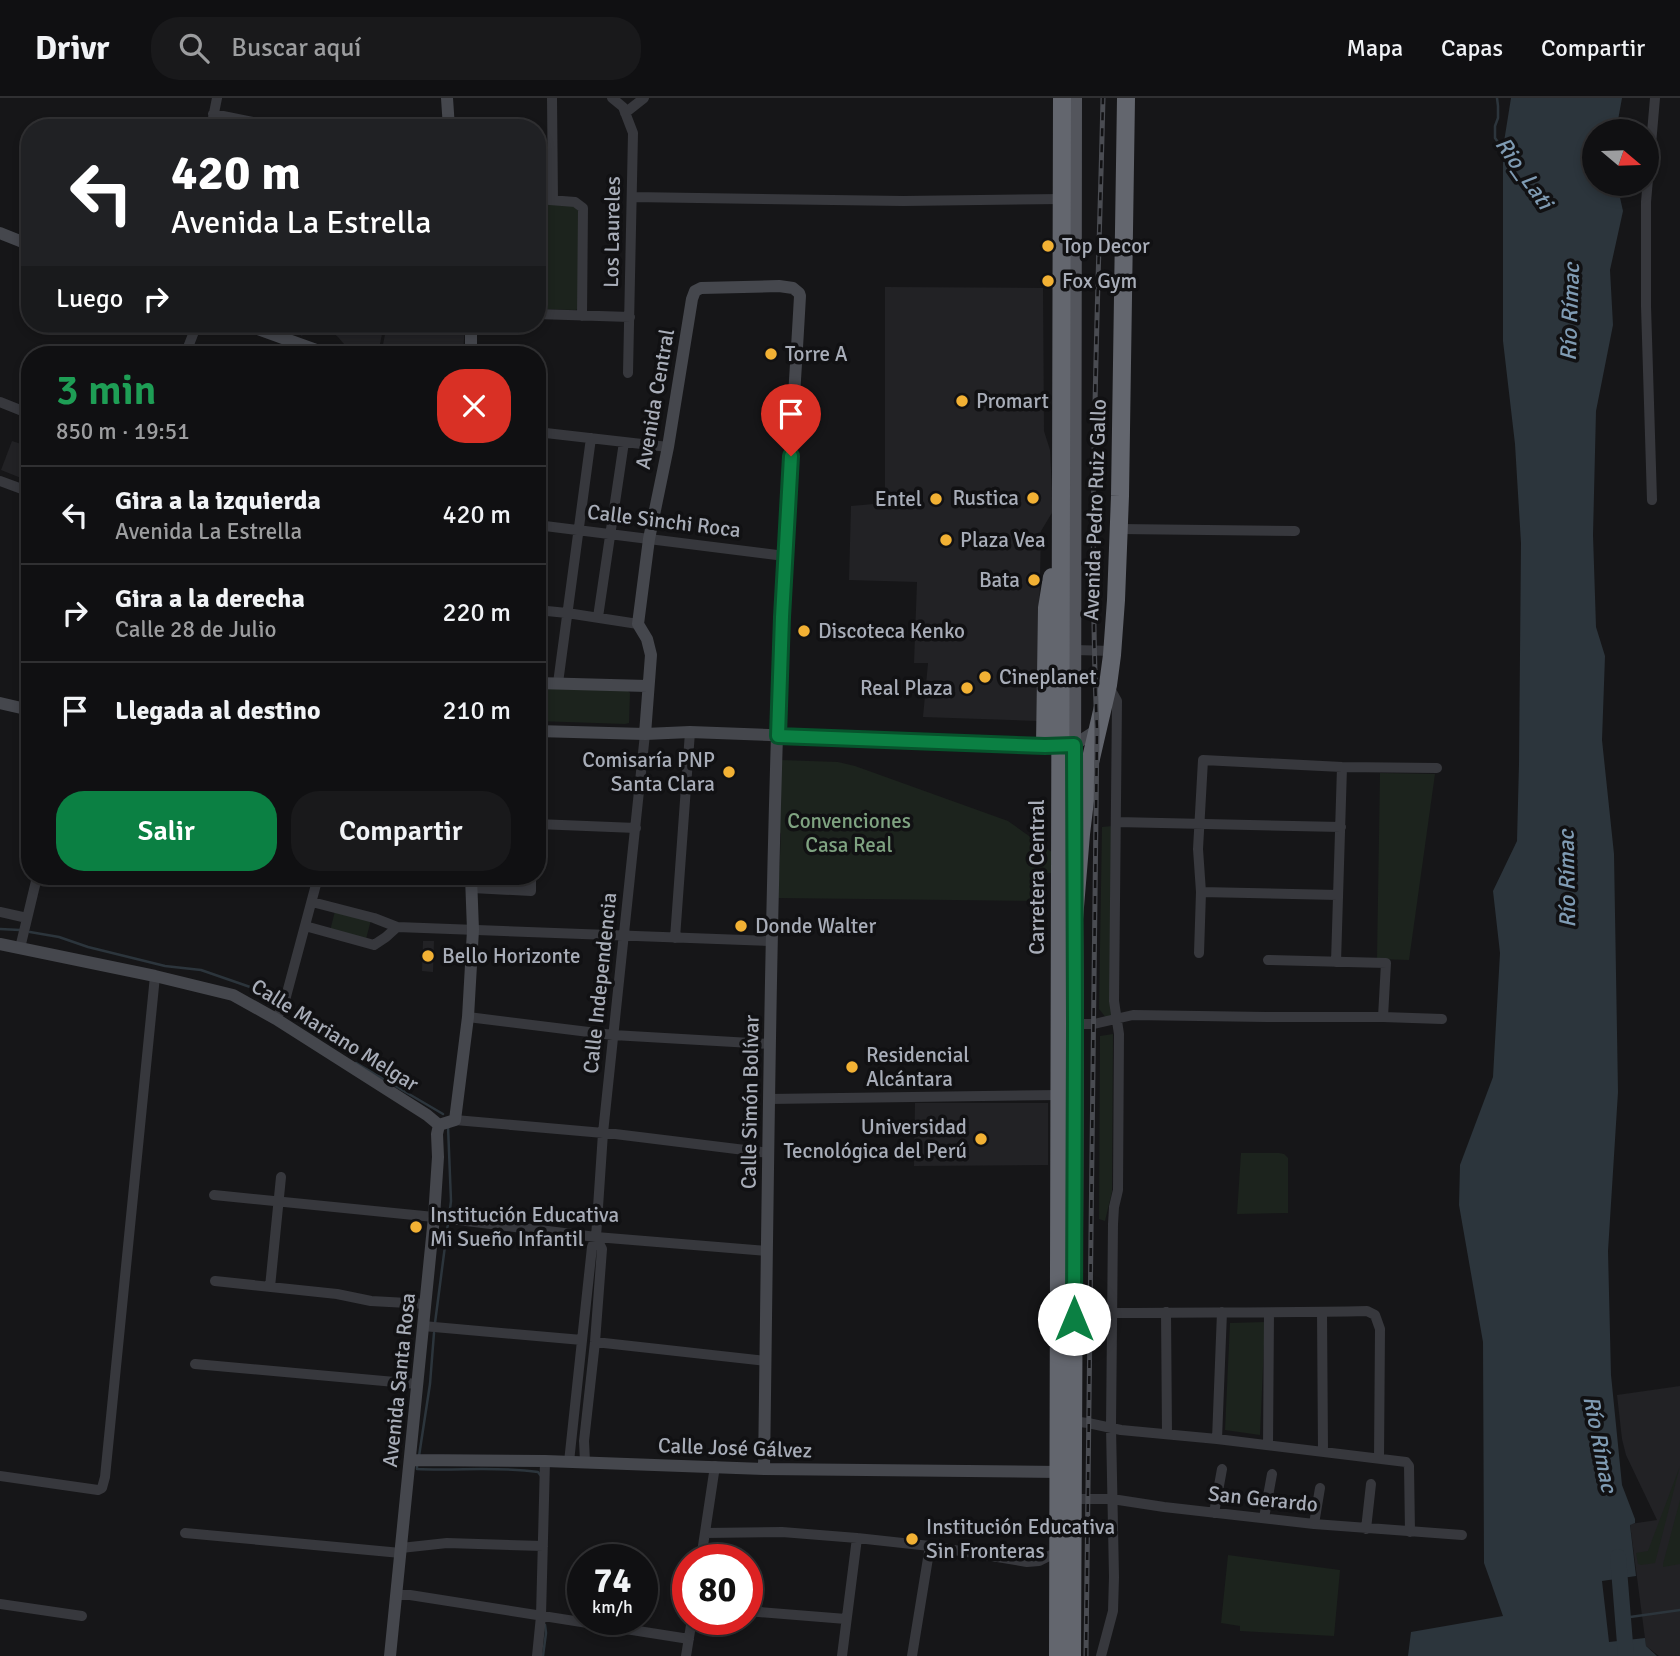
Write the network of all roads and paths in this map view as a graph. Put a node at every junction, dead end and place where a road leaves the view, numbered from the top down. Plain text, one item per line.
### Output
1 (217, 98) edge
2 (447, 98) edge
3 (552, 98) edge
4 (612, 98) edge
5 (645, 98) edge
6 (1062, 98) edge
7 (1075, 98) edge
8 (1126, 98) edge
9 (1655, 98) edge
10 (625, 113) junction
11 (214, 114) junction
12 (213, 119) edge
13 (239, 119) edge
14 (448, 119) edge
15 (632, 197) junction
16 (1062, 199) junction
17 (546, 200) edge
18 (553, 200) junction
19 (0, 233) edge
20 (21, 241) edge
21 (800, 296) joint
22 (546, 314) edge
23 (582, 316) junction
24 (629, 317) junction
25 (269, 333) edge
26 (305, 346) edge
27 (628, 373) dead end
28 (0, 402) edge
29 (21, 410) edge
30 (546, 433) edge
31 (591, 438) junction
32 (624, 442) junction
33 (668, 447) junction
34 (0, 481) edge
35 (21, 489) edge
36 (1652, 500) dead end
37 (546, 526) edge
38 (1119, 529) junction
39 (579, 530) junction
40 (1294, 531) dead end
41 (611, 534) junction
42 (649, 539) junction
43 (785, 556) junction
44 (546, 611) edge
45 (567, 612) junction
46 (598, 617) junction
47 (638, 624) junction
48 (1074, 650) junction
49 (1113, 651) junction
50 (546, 683) edge
51 (558, 684) junction
52 (1108, 685) junction
53 (647, 686) junction
54 (0, 703) edge
55 (21, 708) edge
56 (1097, 730) junction
57 (546, 732) edge
58 (690, 732) junction
59 (645, 734) junction
60 (778, 736) junction
61 (1060, 745) junction
62 (1342, 767) junction
63 (1437, 768) dead end
64 (1117, 822) junction
65 (1199, 823) junction
66 (546, 824) edge
67 (1340, 827) junction
68 (636, 828) junction
69 (35, 885) edge
70 (316, 885) edge
71 (471, 885) edge
72 (491, 885) edge
73 (531, 885) edge
74 (1201, 892) junction
75 (1338, 895) junction
76 (312, 902) junction
77 (0, 912) edge
78 (27, 918) junction
79 (1074, 919) junction
80 (305, 926) junction
81 (397, 927) junction
82 (473, 930) junction
83 (624, 937) junction
84 (675, 937) junction
85 (772, 941) junction
86 (0, 944) edge
87 (20, 948) junction
88 (1199, 953) dead end
89 (1268, 960) dead end
90 (1336, 962) junction
91 (155, 976) junction
92 (468, 1017) junction
93 (1383, 1017) junction
94 (276, 1019) junction
95 (1116, 1019) junction
96 (1442, 1019) dead end
97 (1068, 1023) junction
98 (613, 1035) junction
99 (770, 1044) junction
100 (1060, 1095) junction
101 (769, 1099) junction
102 (455, 1120) junction
103 (439, 1125) junction
104 (603, 1133) junction
105 (769, 1153) junction
106 (281, 1177) dead end
107 (215, 1195) dead end
108 (278, 1202) junction
109 (434, 1217) junction
110 (596, 1237) junction
111 (767, 1251) junction
112 (1067, 1257) junction
113 (215, 1281) dead end
114 (270, 1287) junction
115 (426, 1304) junction
116 (1166, 1312) junction
117 (1222, 1312) junction
118 (1322, 1312) junction
119 (1113, 1313) junction
120 (1269, 1313) junction
121 (423, 1326) junction
122 (582, 1340) junction
123 (595, 1342) junction
124 (766, 1361) junction
125 (195, 1364) dead end
126 (418, 1384) junction
127 (1066, 1420) junction
128 (1111, 1427) junction
129 (1167, 1434) junction
130 (1217, 1438) junction
131 (572, 1440) junction
132 (584, 1441) junction
133 (1268, 1445) junction
134 (1323, 1451) junction
135 (1379, 1458) junction
136 (410, 1460) junction
137 (545, 1461) junction
138 (569, 1462) junction
139 (585, 1462) junction
140 (715, 1466) junction
141 (764, 1469) junction
142 (1222, 1469) dead end
143 (1059, 1472) junction
144 (1272, 1474) dead end
145 (0, 1476) edge
146 (1371, 1484) dead end
147 (1320, 1489) dead end
148 (1066, 1499) junction
149 (1112, 1499) junction
150 (1213, 1513) junction
151 (1264, 1518) junction
152 (1314, 1524) junction
153 (1366, 1529) junction
154 (1410, 1532) junction
155 (186, 1533) dead end
156 (705, 1533) junction
157 (1462, 1535) dead end
158 (857, 1538) junction
159 (703, 1544) edge
160 (543, 1546) junction
161 (930, 1546) junction
162 (401, 1551) junction
163 (1059, 1551) junction
164 (396, 1595) junction
165 (0, 1604) edge
166 (763, 1612) edge
167 (82, 1616) dead end
168 (541, 1616) junction
169 (846, 1619) junction
170 (690, 1635) edge
171 (689, 1639) junction
172 (390, 1656) edge
173 (537, 1656) edge
174 (687, 1656) edge
175 (842, 1656) edge
176 (912, 1656) edge
177 (1058, 1656) edge
178 (1072, 1656) edge
179 (1101, 1656) edge

1 - 11 street
2 - 14 street
3 - 18 street
4 - 10 street, Los Laureles
5 - 10 street
6 - 16 highway, Carretera Central
7 - 48 main road, Carretera Central
8 - 38 highway, Avenida Pedro Ruiz Gallo
9 - 36 street
10 - 15 street, Los Laureles
11 - 12 street
11 - 13 street
15 - 16 street
15 - 24 street, Los Laureles
16 - 61 highway, Carretera Central
17 - 18 street
18 - 23 street
19 - 20 street
21 - 33 street, Avenida Central
21 - 43 street, Calle Simón Bolívar
22 - 23 street
23 - 24 street
24 - 27 street, Los Laureles
25 - 26 street
28 - 29 street
30 - 31 street
31 - 32 street
31 - 39 street
32 - 33 street
32 - 41 street
33 - 42 street, Avenida Central
34 - 35 street
37 - 39 street, Calle Sinchi Roca
38 - 40 street
38 - 49 highway, Avenida Pedro Ruiz Gallo
39 - 41 street, Calle Sinchi Roca
39 - 45 street
41 - 42 street, Calle Sinchi Roca
41 - 46 street
42 - 43 street, Calle Sinchi Roca
42 - 47 street, Avenida Central
43 - 60 street, Calle Simón Bolívar
44 - 45 street
45 - 46 street
45 - 51 street
46 - 47 street
47 - 53 street
48 - 49 street
48 - 61 main road, Carretera Central
49 - 52 highway, Avenida Pedro Ruiz Gallo
50 - 51 street
51 - 53 street
52 - 56 highway, Avenida Pedro Ruiz Gallo
52 - 64 street
53 - 59 street
54 - 55 street
56 - 61 street
56 - 79 highway, Avenida Pedro Ruiz Gallo
57 - 59 street
58 - 59 street
58 - 60 street
58 - 84 street
59 - 68 street, Calle Independencia
60 - 61 street
60 - 85 street, Calle Simón Bolívar
61 - 79 main road, Carretera Central
61 - 97 highway, Carretera Central
62 - 63 street
62 - 65 street
62 - 67 street
64 - 65 street
64 - 95 street
65 - 67 street
65 - 74 street
66 - 68 street
67 - 75 street
68 - 83 street, Calle Independencia
69 - 78 street
70 - 76 street
71 - 82 street
72 - 73 street
74 - 75 street
74 - 88 street
75 - 90 street
76 - 80 street
76 - 81 street
77 - 78 street
78 - 87 street
79 - 97 highway, Carretera Central
80 - 81 street
80 - 94 street
81 - 82 street
82 - 83 street
82 - 92 street
83 - 84 street
83 - 98 street, Calle Independencia
84 - 85 street
85 - 99 street, Calle Simón Bolívar
86 - 87 street, Calle Mariano Melgar
87 - 91 street, Calle Mariano Melgar
89 - 90 street
90 - 93 street
91 - 94 street, Calle Mariano Melgar
91 - 145 street
92 - 98 street
92 - 102 street
93 - 95 street
93 - 96 street
94 - 103 street, Calle Mariano Melgar
95 - 97 street
95 - 119 street
97 - 100 highway, Carretera Central
97 - 112 highway, Carretera Central
98 - 99 street
98 - 104 street, Calle Independencia
99 - 101 street, Calle Simón Bolívar
100 - 101 street
100 - 112 highway, Carretera Central
101 - 105 street, Calle Simón Bolívar
102 - 103 street
102 - 104 street
103 - 109 street, Avenida Santa Rosa
104 - 105 street
104 - 110 street, Calle Independencia
105 - 111 street, Calle Simón Bolívar
106 - 108 street
107 - 108 street
108 - 109 street
108 - 114 street
109 - 110 street
109 - 115 street, Avenida Santa Rosa
110 - 111 street
110 - 122 street, Calle Independencia
110 - 123 street, Calle Independencia
111 - 124 street, Calle Simón Bolívar
112 - 127 highway, Carretera Central
113 - 114 street
114 - 115 street
115 - 121 street, Avenida Santa Rosa
116 - 117 street
116 - 119 street
116 - 129 street
117 - 120 street
117 - 130 street
118 - 120 street
118 - 134 street
118 - 135 street
119 - 128 street
120 - 133 street
121 - 122 street
121 - 126 street, Avenida Santa Rosa
122 - 131 street, Calle Independencia
123 - 124 street
123 - 132 street, Calle Independencia
124 - 141 street, Calle Simón Bolívar
125 - 126 street
126 - 136 street, Avenida Santa Rosa
127 - 128 street
127 - 143 highway, Carretera Central
127 - 148 highway, Carretera Central
128 - 129 street
128 - 149 street
129 - 130 street
130 - 133 street
131 - 132 street
131 - 138 street, Calle Independencia
132 - 139 street, Calle Independencia
133 - 134 street
134 - 135 street
135 - 154 street
136 - 137 street, Calle José Gálvez
136 - 162 street, Avenida Santa Rosa
137 - 138 street, Calle José Gálvez
137 - 160 street
138 - 139 street, Calle José Gálvez
139 - 140 street, Calle José Gálvez
140 - 141 street, Calle José Gálvez
140 - 156 street
141 - 143 street, Calle José Gálvez
142 - 150 street
143 - 148 highway, Carretera Central
144 - 151 street
146 - 153 street
147 - 152 street
148 - 149 street, San Gerardo
148 - 163 highway, Carretera Central
148 - 178 highway, Carretera Central
149 - 150 street, San Gerardo
149 - 179 street
150 - 151 street, San Gerardo
151 - 152 street, San Gerardo
152 - 153 street, San Gerardo
153 - 154 street, San Gerardo
154 - 157 street, San Gerardo
155 - 162 street
156 - 158 street
156 - 159 street
158 - 161 street
158 - 169 street
160 - 162 street
160 - 168 street
161 - 163 street
161 - 176 street
162 - 164 street, Avenida Santa Rosa
163 - 177 highway, Carretera Central
164 - 168 street
164 - 172 street, Avenida Santa Rosa
165 - 167 street
166 - 169 street
168 - 171 street
168 - 173 street
169 - 175 street
170 - 171 street
171 - 174 street

